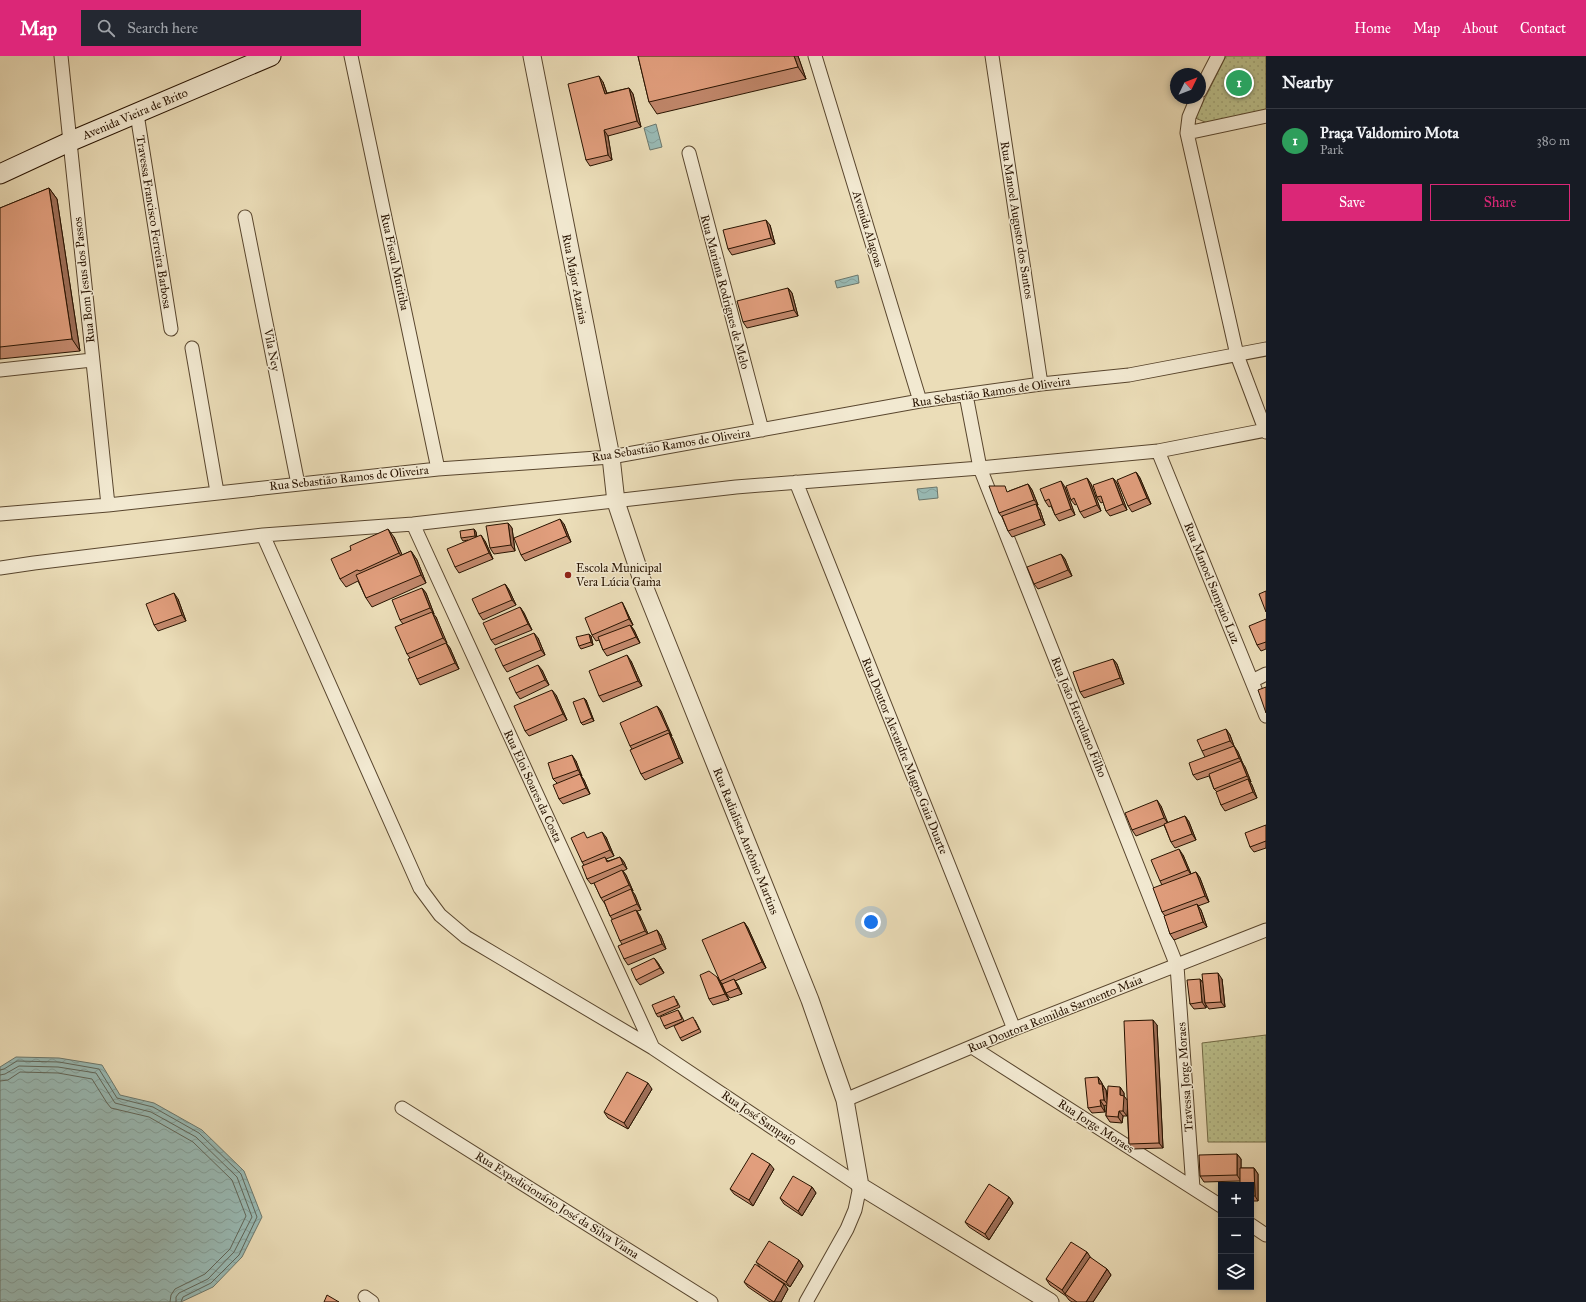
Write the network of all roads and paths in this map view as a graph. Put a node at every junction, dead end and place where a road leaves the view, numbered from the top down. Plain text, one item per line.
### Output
1 (61, 56) edge
2 (271, 56) edge
3 (351, 56) edge
4 (532, 56) edge
5 (815, 56) edge
6 (992, 56) edge
7 (1218, 56) edge
8 (1206, 79) edge
9 (1194, 104) edge
10 (137, 114) junction
11 (1266, 116) edge
12 (1187, 133) junction
13 (69, 142) junction
14 (689, 153) dead end
15 (0, 174) edge
16 (245, 217) dead end
17 (172, 329) dead end
18 (192, 348) dead end
19 (1266, 349) edge
20 (1237, 355) junction
21 (92, 360) junction
22 (0, 370) edge
23 (1042, 384) junction
24 (966, 395) junction
25 (920, 401) junction
26 (762, 430) junction
27 (1266, 430) edge
28 (1158, 451) junction
29 (610, 457) junction
30 (438, 468) junction
31 (980, 468) junction
32 (796, 482) junction
33 (298, 484) junction
34 (217, 492) junction
35 (616, 502) junction
36 (108, 504) junction
37 (0, 514) edge
38 (413, 524) junction
39 (263, 535) junction
40 (0, 568) edge
41 (1266, 674) edge
42 (1252, 681) junction
43 (1266, 716) edge
44 (1266, 930) edge
45 (1177, 966) junction
46 (1014, 1029) junction
47 (972, 1047) junction
48 (653, 1048) junction
49 (846, 1100) junction
50 (402, 1108) dead end
51 (860, 1186) junction
52 (1193, 1188) junction
53 (1218, 1204) edge
54 (1254, 1228) edge
55 (1266, 1235) edge
56 (712, 1302) edge
57 (806, 1302) edge
58 (1050, 1302) edge

1 - 13 street, Rua Bom Jesus dos Passos
2 - 10 main road, Avenida Vieira de Brito
3 - 30 street, Rua Fiscal Muritiba
4 - 29 street, Rua Major Azarias
5 - 25 street, Avenida Alagoas
6 - 23 street, Rua Manoel Augusto dos Santos
7 - 8 street
9 - 12 street
10 - 13 main road, Avenida Vieira de Brito
10 - 17 street, Travessa Francisco Ferreira Barbosa
11 - 12 street
12 - 20 street
13 - 15 main road, Avenida Vieira de Brito
13 - 21 street, Rua Bom Jesus dos Passos
14 - 26 street, Rua Mariana Rodrigues de Melo
16 - 33 street, Vila Ney
18 - 34 street
19 - 20 street, Rua Sebastião Ramos de Oliveira
20 - 23 street, Rua Sebastião Ramos de Oliveira
20 - 27 street
21 - 22 street
21 - 36 street, Rua Bom Jesus dos Passos
23 - 24 street, Rua Sebastião Ramos de Oliveira
24 - 25 street, Rua Sebastião Ramos de Oliveira
24 - 31 street, Rua João Herculano Filho
25 - 26 street, Rua Sebastião Ramos de Oliveira
26 - 29 street, Rua Sebastião Ramos de Oliveira
27 - 28 street
28 - 31 street
28 - 42 street, Rua Manoel Sampaio Luz
29 - 30 street, Rua Sebastião Ramos de Oliveira
29 - 35 street, Rua Major Azarias
30 - 33 street, Rua Sebastião Ramos de Oliveira
31 - 32 street
31 - 45 street, Rua João Herculano Filho
32 - 35 street
32 - 46 street, Rua Doutor Alexandre Magno Gaia Duarte
33 - 34 street, Rua Sebastião Ramos de Oliveira
34 - 36 street, Rua Sebastião Ramos de Oliveira
35 - 38 street
35 - 49 street, Rua Radialista Antônio Martins
36 - 37 street, Rua Sebastião Ramos de Oliveira
38 - 39 street
38 - 48 street, Rua Eloi Soares da Costa
39 - 40 street
39 - 48 street, Rua José Sampaio
41 - 42 street
42 - 43 street, Rua Manoel Sampaio Luz
44 - 45 street, Rua Doutora Remilda Sarmento Maia
45 - 46 street, Rua Doutora Remilda Sarmento Maia
45 - 52 street, Travessa Jorge Moraes
46 - 47 street, Rua Doutora Remilda Sarmento Maia
47 - 49 street, Rua Doutora Remilda Sarmento Maia
47 - 52 street, Rua Jorge Moraes
48 - 51 street, Rua José Sampaio
49 - 51 street, Rua Radialista Antônio Martins
50 - 56 street, Rua Expedicionário José da Silva Viana
51 - 57 street
51 - 58 street, Rua José Sampaio
52 - 53 street, Rua Jorge Moraes
54 - 55 street

